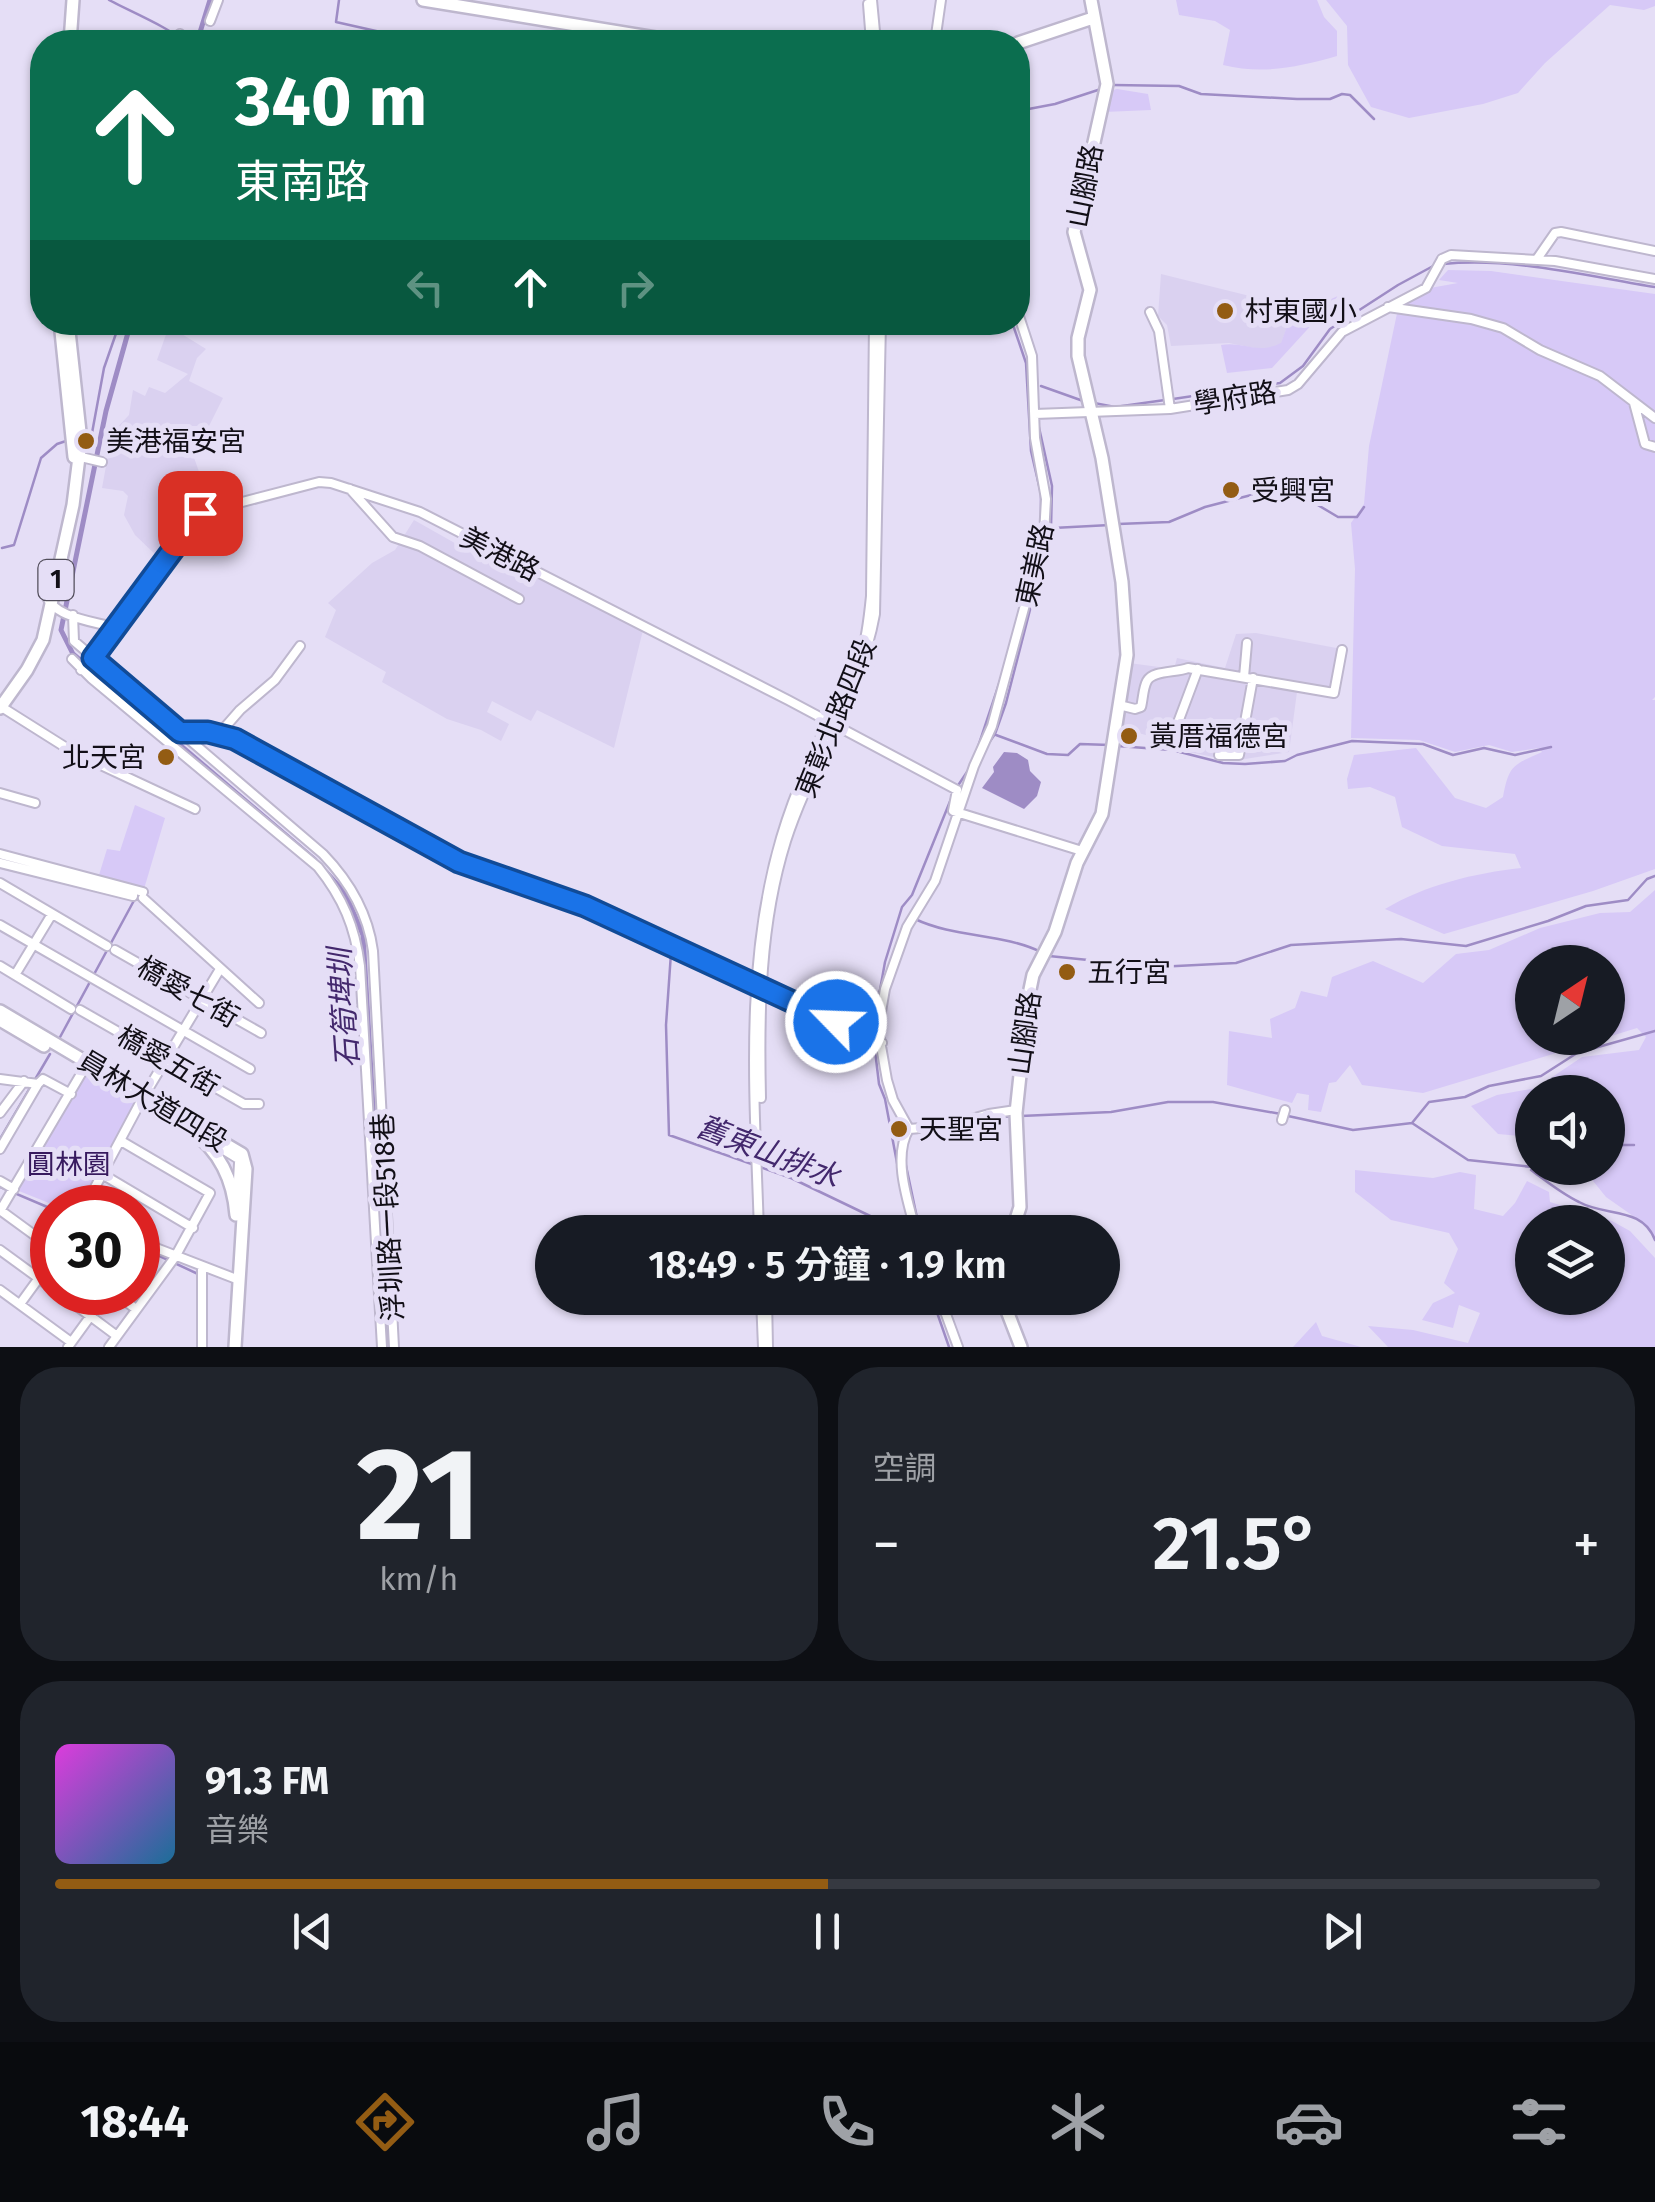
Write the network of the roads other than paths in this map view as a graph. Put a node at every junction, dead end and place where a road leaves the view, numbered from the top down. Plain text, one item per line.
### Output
1 (70, 0) edge
2 (218, 0) edge
3 (423, 0) edge
4 (870, 0) edge
5 (941, 0) edge
6 (1091, 0) edge
7 (1093, 18) junction
8 (210, 21) dead end
9 (68, 30) edge
10 (607, 30) edge
11 (872, 30) edge
12 (937, 30) edge
13 (1030, 40) edge
14 (1655, 251) edge
15 (1536, 260) junction
16 (1655, 280) edge
17 (1388, 307) junction
18 (1150, 312) dead end
19 (62, 335) edge
20 (69, 335) edge
21 (877, 335) edge
22 (1025, 335) edge
23 (1634, 404) junction
24 (1089, 406) junction
25 (1170, 408) junction
26 (1035, 414) junction
27 (1655, 418) edge
28 (77, 436) junction
29 (1655, 446) edge
30 (86, 459) junction
31 (102, 462) dead end
32 (349, 488) junction
33 (519, 599) dead end
34 (59, 608) junction
35 (116, 628) junction
36 (1247, 643) dead end
37 (300, 646) dead end
38 (1342, 650) dead end
39 (72, 658) dead end
40 (93, 658) junction
41 (1198, 669) junction
42 (81, 670) junction
43 (1248, 678) junction
44 (0, 697) edge
45 (1119, 705) junction
46 (0, 707) edge
47 (831, 723) junction
48 (218, 734) junction
49 (1174, 734) dead end
50 (185, 736) junction
51 (1242, 743) junction
52 (1272, 746) dead end
53 (1219, 755) dead end
54 (974, 766) junction
55 (955, 789) junction
56 (0, 793) edge
57 (34, 803) dead end
58 (264, 803) junction
59 (195, 809) dead end
60 (958, 813) junction
61 (255, 814) junction
62 (1082, 851) junction
63 (0, 854) edge
64 (0, 863) edge
65 (0, 883) edge
66 (140, 896) junction
67 (52, 914) junction
68 (0, 925) edge
69 (34, 945) junction
70 (0, 966) edge
71 (220, 969) junction
72 (15, 975) junction
73 (758, 987) junction
74 (202, 1000) junction
75 (259, 1003) dead end
76 (0, 1012) edge
77 (0, 1020) edge
78 (183, 1030) junction
79 (261, 1033) dead end
80 (882, 1043) junction
81 (165, 1061) junction
82 (86, 1066) junction
83 (250, 1070) dead end
84 (0, 1079) edge
85 (33, 1083) junction
86 (71, 1094) junction
87 (142, 1098) junction
88 (259, 1104) dead end
89 (1285, 1110) dead end
90 (0, 1113) edge
91 (1016, 1114) junction
92 (1282, 1120) dead end
93 (909, 1129) junction
94 (194, 1132) junction
95 (121, 1141) junction
96 (0, 1149) edge
97 (242, 1160) junction
98 (102, 1174) junction
99 (0, 1182) edge
100 (96, 1185) edge
101 (13, 1192) junction
102 (0, 1210) edge
103 (236, 1212) junction
104 (374, 1212) junction
105 (388, 1213) junction
106 (762, 1215) edge
107 (913, 1215) edge
108 (1017, 1215) edge
109 (192, 1228) junction
110 (30, 1232) edge
111 (0, 1250) edge
112 (160, 1252) edge
113 (173, 1259) junction
114 (202, 1267) junction
115 (30, 1272) edge
116 (160, 1277) edge
117 (236, 1280) junction
118 (0, 1290) edge
119 (30, 1291) edge
120 (20, 1304) junction
121 (132, 1315) edge
122 (765, 1315) edge
123 (946, 1315) edge
124 (1009, 1315) edge
125 (90, 1316) joint
126 (118, 1336) junction
127 (70, 1344) edge
128 (109, 1347) edge
129 (202, 1347) edge
130 (232, 1347) edge
131 (382, 1347) edge
132 (394, 1347) edge
133 (766, 1347) edge
134 (958, 1347) edge
135 (1022, 1347) edge

1 - 9 main road
2 - 8 street
3 - 10 main road
4 - 11 street
5 - 12 street
6 - 7 main road, 山腳路
7 - 13 main road
7 - 24 main road, 山腳路
14 - 15 street
15 - 16 street, 學府路
15 - 17 street, 學府路
17 - 23 street
17 - 25 street, 學府路
18 - 25 street
19 - 28 main road, 1
20 - 28 main road, 1
21 - 47 street, 東彰北路四段
22 - 26 street, 東美路
23 - 27 street
23 - 29 street
24 - 25 street, 學府路
24 - 26 street, 學府路
24 - 45 main road, 山腳路
26 - 54 street, 東美路
28 - 30 main road, 1
28 - 34 main road, 1
30 - 31 street
30 - 34 main road, 1
32 - 33 street
32 - 35 street, 美港路
32 - 47 street, 美港路
34 - 35 street
34 - 40 street
34 - 44 main road, 1
34 - 46 main road, 1
35 - 40 street, 美港路
36 - 43 street
37 - 48 street
38 - 43 street
39 - 42 street
40 - 42 street, 美港路
40 - 50 street, 浮圳路一段518巷
41 - 43 street
41 - 45 street
41 - 49 street
42 - 61 street
43 - 51 street
45 - 62 main road, 山腳路
46 - 59 street
47 - 55 street, 美港路
47 - 73 street, 東彰北路四段
48 - 50 street
48 - 73 street
50 - 58 street, 浮圳路一段518巷
51 - 52 street
51 - 53 street
54 - 55 street
54 - 60 street
55 - 60 street
56 - 57 street
58 - 61 street
58 - 105 street, 浮圳路一段518巷
60 - 62 street
60 - 80 street
61 - 104 street
62 - 91 main road, 山腳路
63 - 66 street
64 - 66 street
65 - 67 street, 橋愛七街
66 - 71 street
67 - 69 street
67 - 74 street, 橋愛七街
68 - 69 street
69 - 72 street
69 - 78 street
70 - 72 street, 橋愛五街
71 - 74 street
71 - 75 street
72 - 81 street, 橋愛五街
73 - 80 street
73 - 106 street, 東彰北路四段
74 - 78 street
74 - 79 street, 橋愛七街
76 - 82 main road, 員林大道四段
77 - 82 main road, 員林大道四段
78 - 81 street
78 - 83 street
80 - 93 street
81 - 87 street
81 - 88 street, 橋愛五街
82 - 86 street
82 - 87 main road, 員林大道四段
84 - 85 street
85 - 86 street
85 - 90 street
85 - 96 street
86 - 101 street
87 - 94 main road, 員林大道四段
87 - 95 street
87 - 97 main road, 員林大道四段
89 - 92 street
91 - 93 street
91 - 108 main road, 山腳路
93 - 107 street
94 - 97 street
94 - 103 main road, 員林大道四段
95 - 98 street
95 - 109 street
97 - 103 street
97 - 117 main road, 員林大道四段
98 - 100 street
98 - 109 street
99 - 101 street
101 - 102 street
102 - 110 street
103 - 117 main road, 員林大道四段
104 - 105 street
104 - 131 street
105 - 132 street, 浮圳路一段518巷
109 - 113 street
111 - 115 street
112 - 113 street
113 - 114 street
113 - 116 street
114 - 117 street
114 - 129 street
117 - 130 main road, 員林大道四段
118 - 120 street
119 - 120 street
120 - 127 street
121 - 126 street
122 - 133 street
123 - 134 street
124 - 135 main road
125 - 126 street
125 - 127 street
126 - 128 street

